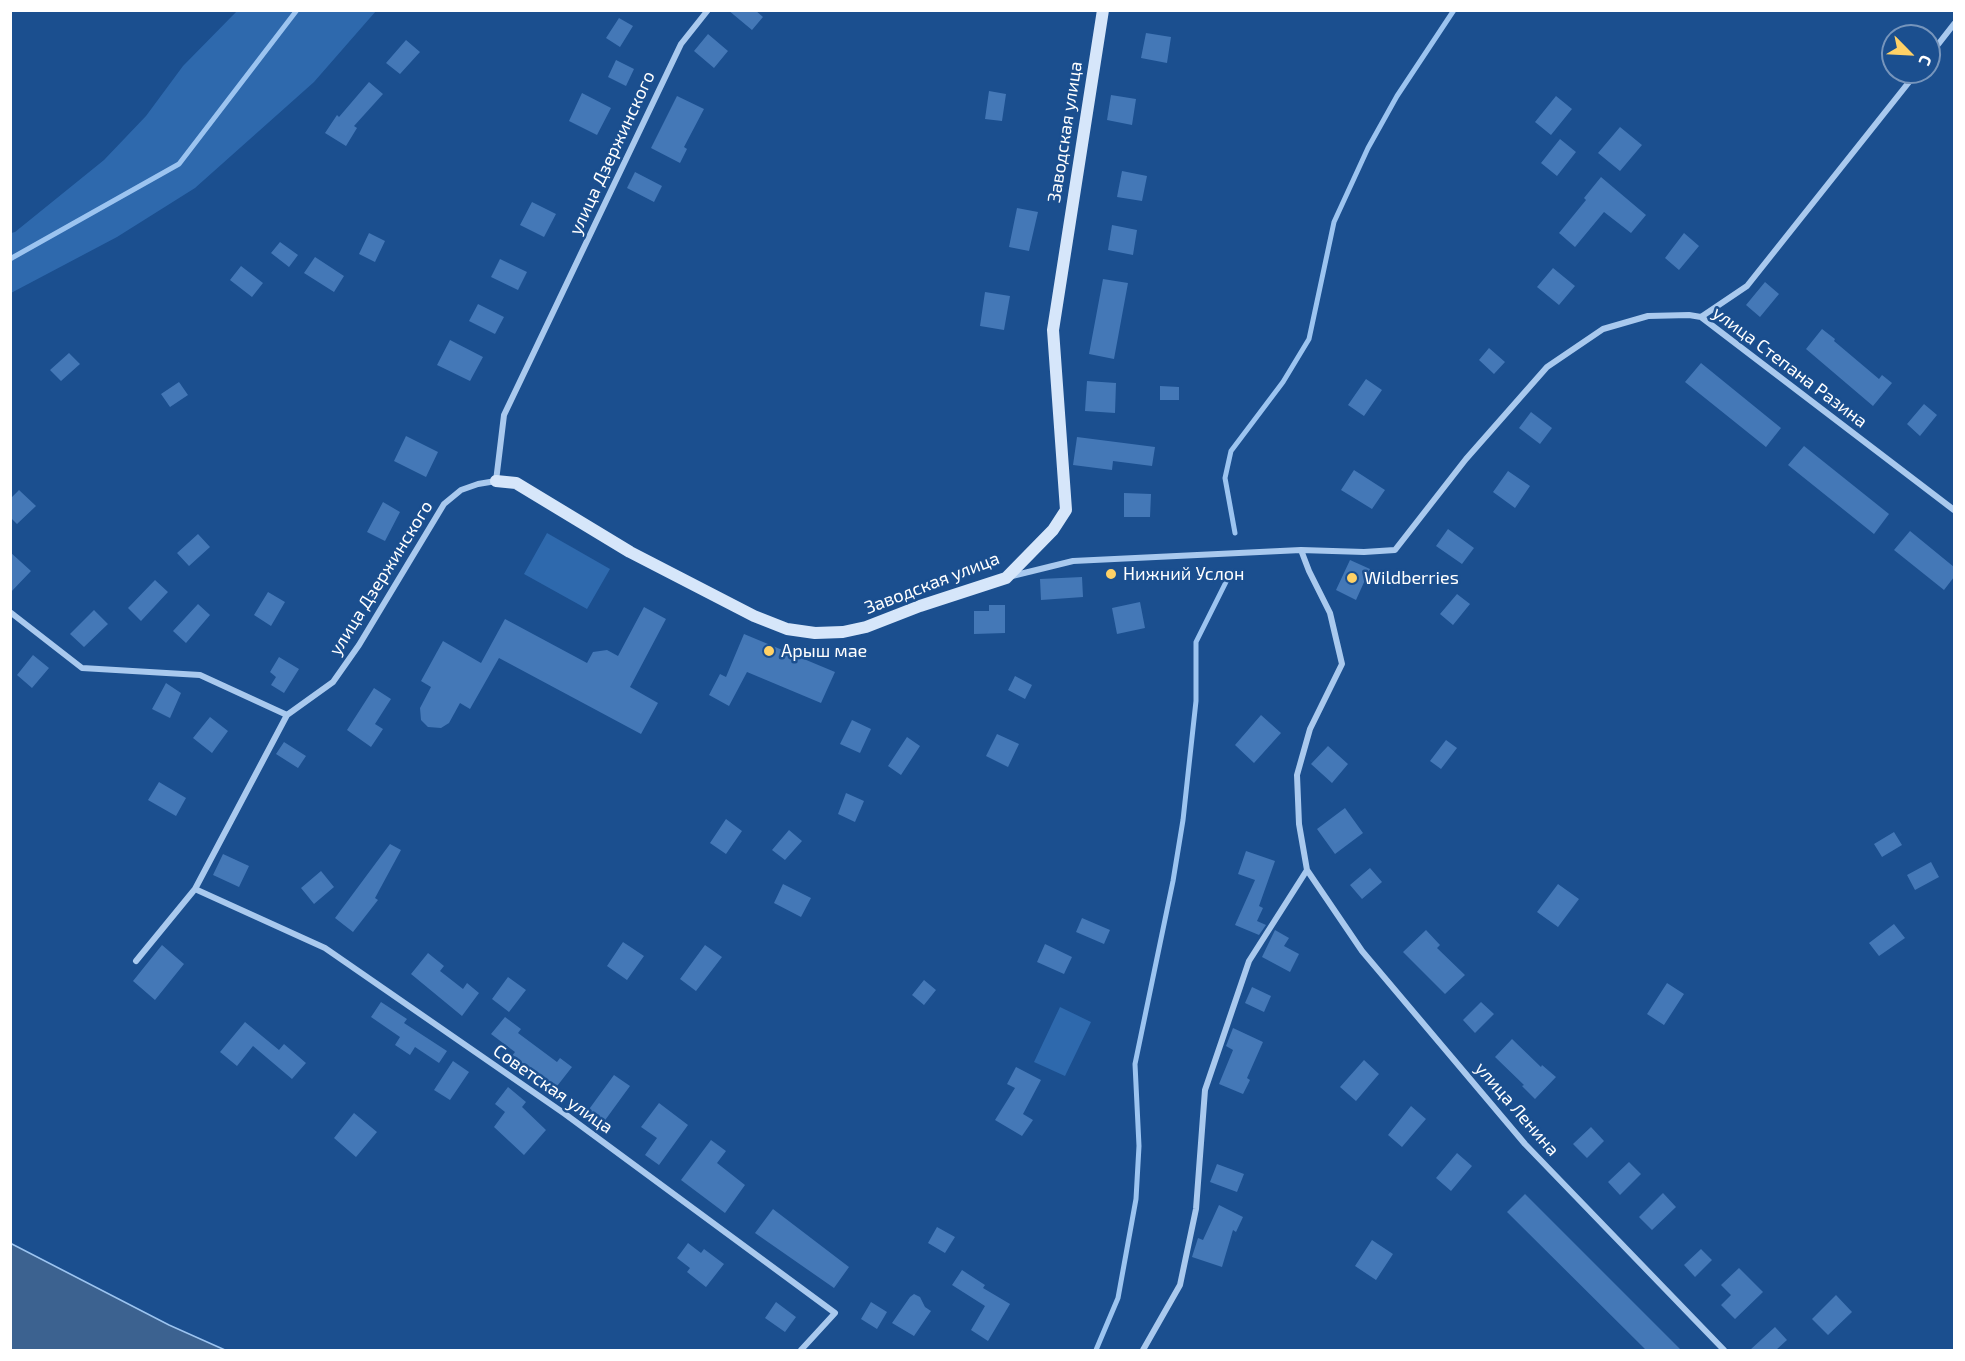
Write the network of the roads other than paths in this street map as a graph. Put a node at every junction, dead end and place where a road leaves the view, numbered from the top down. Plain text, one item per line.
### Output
1 (708, 10) edge
2 (1103, 10) edge
3 (1954, 24) edge
4 (1941, 41) edge
5 (1907, 84) edge
6 (1701, 317) junction
7 (496, 481) junction
8 (1954, 510) edge
9 (1301, 550) junction
10 (1006, 578) junction
11 (10, 612) edge
12 (287, 715) junction
13 (1307, 870) junction
14 (195, 889) junction
15 (136, 961) dead end
16 (801, 1350) edge
17 (1143, 1350) edge
18 (1724, 1350) edge

1 - 7 street, улица Дзержинского
2 - 10 street, Заводская улица
3 - 4 street
5 - 6 street
6 - 8 street, улица Степана Разина
6 - 9 street, улица Степана Разина
7 - 10 street, Заводская улица
7 - 12 street, улица Дзержинского
9 - 10 street
9 - 13 street
11 - 12 street
12 - 14 street, улица Дзержинского
13 - 17 street
13 - 18 street, улица Ленина
14 - 15 street, улица Дзержинского
14 - 16 street, Советская улица

